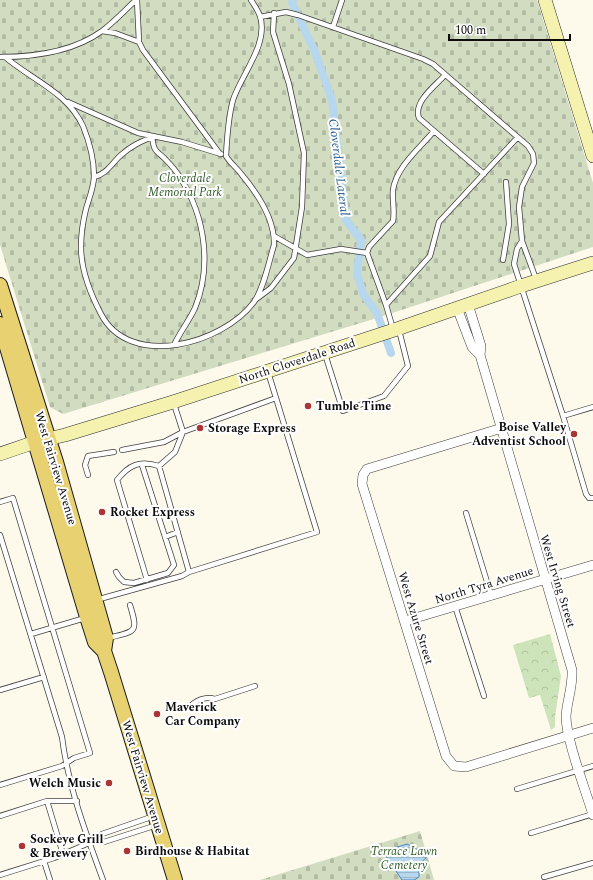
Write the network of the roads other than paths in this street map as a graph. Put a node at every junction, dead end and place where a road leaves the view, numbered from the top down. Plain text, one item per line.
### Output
1 (137, 0) edge
2 (251, 0) edge
3 (342, 0) edge
4 (545, 0) edge
5 (274, 13) junction
6 (260, 17) junction
7 (332, 27) junction
8 (102, 31) junction
9 (139, 42) junction
10 (3, 57) edge
11 (445, 75) junction
12 (66, 101) junction
13 (434, 131) junction
14 (152, 137) junction
15 (517, 138) junction
16 (220, 154) junction
17 (226, 156) junction
18 (593, 156) edge
19 (484, 174) junction
20 (94, 177) junction
21 (506, 182) dead end
22 (274, 236) junction
23 (522, 241) junction
24 (296, 250) junction
25 (367, 253) junction
26 (503, 260) dead end
27 (593, 263) edge
28 (537, 281) junction
29 (0, 285) edge
30 (521, 286) junction
31 (254, 301) junction
32 (386, 305) junction
33 (463, 306) junction
34 (0, 324) edge
35 (396, 330) junction
36 (174, 345) junction
37 (3, 346) edge
38 (324, 352) junction
39 (267, 371) junction
40 (276, 398) junction
41 (173, 402) junction
42 (593, 407) edge
43 (563, 416) junction
44 (502, 428) junction
45 (182, 432) junction
46 (42, 440) junction
47 (122, 450) dead end
48 (114, 452) dead end
49 (0, 454) edge
50 (142, 465) junction
51 (159, 466) junction
52 (88, 475) dead end
53 (593, 498) edge
54 (0, 502) edge
55 (466, 513) dead end
56 (178, 532) junction
57 (0, 535) edge
58 (165, 537) junction
59 (2, 547) edge
60 (592, 565) edge
61 (116, 572) dead end
62 (189, 572) junction
63 (545, 579) junction
64 (147, 580) junction
65 (491, 595) junction
66 (96, 601) junction
67 (130, 605) dead end
68 (455, 606) junction
69 (87, 617) junction
70 (405, 621) junction
71 (53, 627) junction
72 (31, 634) junction
73 (105, 645) junction
74 (44, 677) junction
75 (255, 686) dead end
76 (0, 690) edge
77 (484, 696) dead end
78 (190, 708) dead end
79 (593, 728) edge
80 (570, 735) junction
81 (66, 764) junction
82 (593, 766) edge
83 (579, 770) junction
84 (0, 785) edge
85 (517, 789) dead end
86 (77, 800) junction
87 (47, 801) junction
88 (593, 815) edge
89 (0, 816) edge
90 (157, 820) junction
91 (531, 833) dead end
92 (96, 840) junction
93 (89, 843) junction
94 (64, 854) junction
95 (44, 861) junction
96 (593, 863) edge
97 (0, 875) edge
98 (544, 878) dead end
99 (50, 880) edge
100 (103, 880) edge
101 (175, 880) edge

1 - 8 lane
1 - 9 lane
2 - 6 lane
3 - 7 lane
4 - 18 main road
5 - 6 lane
5 - 7 lane
5 - 24 lane
6 - 17 lane
7 - 11 lane
8 - 9 lane
8 - 10 lane
9 - 16 lane
10 - 12 lane
11 - 13 lane
11 - 15 lane
12 - 14 lane
12 - 20 lane
13 - 19 lane
13 - 25 lane
14 - 16 lane
14 - 20 lane
14 - 36 lane
15 - 19 lane
15 - 23 lane
16 - 17 lane
17 - 22 lane
19 - 32 lane
20 - 36 lane
21 - 26 lane
22 - 24 lane
22 - 31 lane
23 - 28 lane
23 - 30 lane
24 - 25 lane
24 - 31 lane
25 - 32 lane
27 - 28 main road, North Cloverdale Road
28 - 30 main road, North Cloverdale Road
29 - 46 main road, West Fairview Avenue
30 - 33 main road, North Cloverdale Road
30 - 43 lane
31 - 36 lane
32 - 35 lane
33 - 35 main road, North Cloverdale Road
33 - 44 street, West Irving Street
34 - 37 main road, West Fairview Avenue
35 - 38 main road, North Cloverdale Road
35 - 38 lane
37 - 46 main road, West Fairview Avenue
38 - 39 main road, North Cloverdale Road
39 - 40 lane
39 - 41 main road, North Cloverdale Road
40 - 45 lane
40 - 62 lane
41 - 45 lane
41 - 46 main road, North Cloverdale Road
42 - 43 lane
43 - 53 lane
44 - 63 street, West Irving Street
44 - 70 street, West Azure Street
45 - 47 lane
45 - 51 lane
46 - 49 main road, North Cloverdale Road
46 - 66 main road, West Fairview Avenue
46 - 69 main road, West Fairview Avenue
48 - 52 lane
50 - 51 lane
50 - 58 lane
50 - 64 lane
51 - 56 lane
54 - 71 lane
55 - 65 lane
56 - 58 lane
56 - 62 lane
57 - 59 lane
58 - 64 lane
59 - 72 lane
60 - 63 street, North Tyra Avenue
61 - 64 lane
62 - 66 lane
63 - 65 street, North Tyra Avenue
63 - 80 street, West Irving Street
65 - 68 street, North Tyra Avenue
66 - 73 main road, West Fairview Avenue
67 - 73 lane
68 - 70 street, North Tyra Avenue
68 - 77 lane
69 - 71 lane
69 - 73 main road, West Fairview Avenue
70 - 80 street, West Azure Street
71 - 72 lane
71 - 81 lane
72 - 74 lane
73 - 90 main road, West Fairview Avenue
74 - 76 lane
74 - 81 lane
75 - 78 lane
79 - 80 street
80 - 83 street, West Irving Street
81 - 84 lane
81 - 86 lane
82 - 83 lane
83 - 85 lane
83 - 88 street, West Irving Street
86 - 87 lane
86 - 93 lane
87 - 89 lane
87 - 94 lane
88 - 91 lane
90 - 92 lane
90 - 92 lane
90 - 101 main road, West Fairview Avenue
92 - 93 lane
93 - 94 lane
93 - 100 lane
94 - 95 lane
95 - 97 lane
95 - 99 lane
96 - 98 lane

